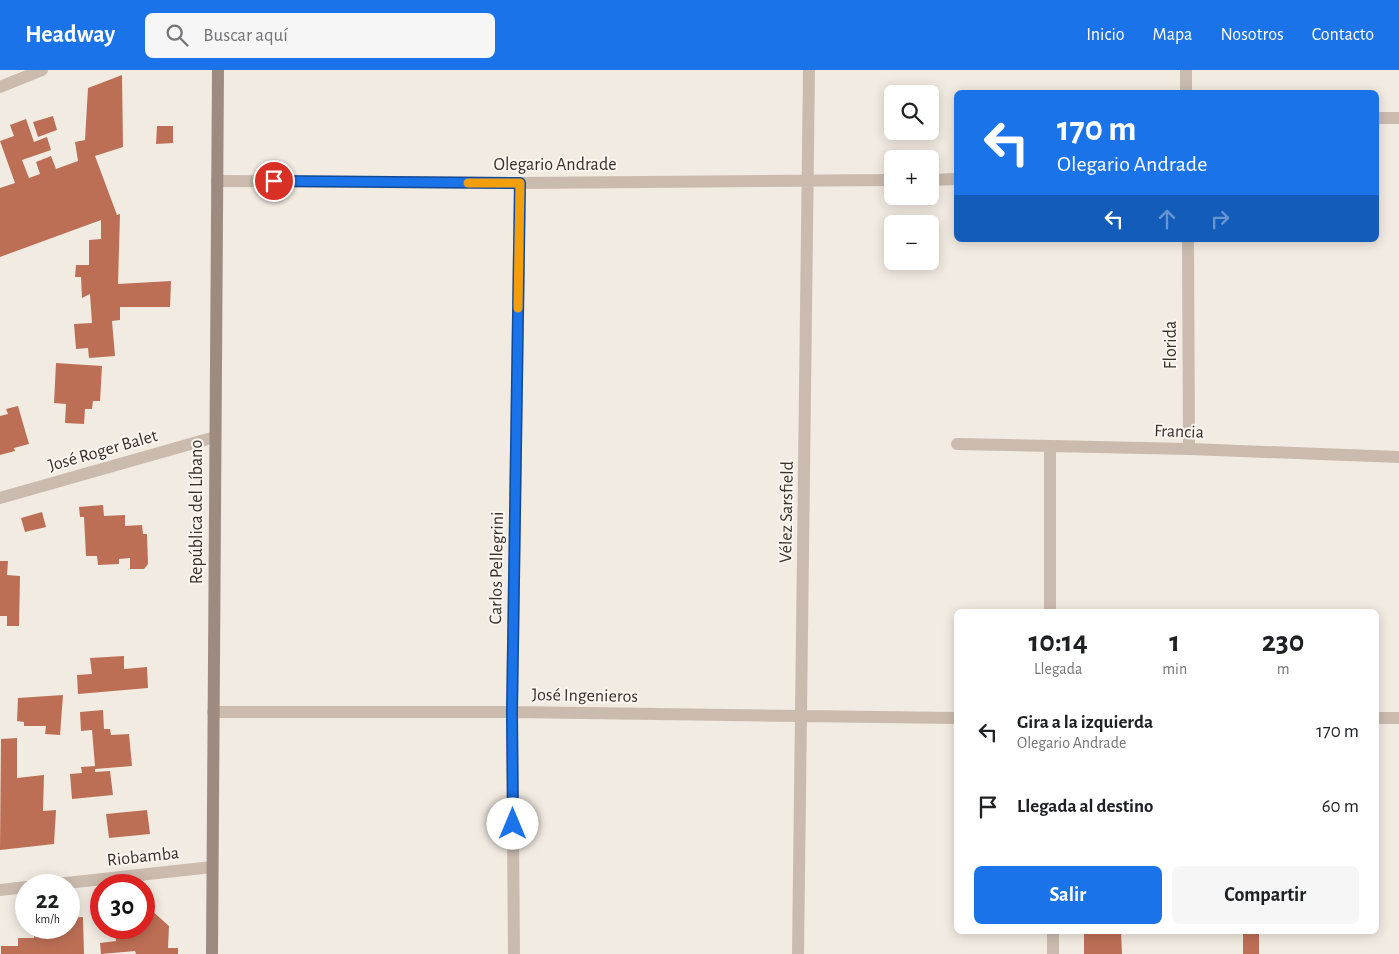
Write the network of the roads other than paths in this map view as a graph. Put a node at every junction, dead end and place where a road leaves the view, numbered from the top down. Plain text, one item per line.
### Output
1 (42, 70) edge
2 (218, 70) edge
3 (809, 70) edge
4 (1186, 70) edge
5 (0, 87) edge
6 (1186, 90) edge
7 (1379, 118) edge
8 (1399, 118) edge
9 (954, 179) edge
10 (884, 180) edge
11 (939, 180) edge
12 (218, 181) junction
13 (808, 181) junction
14 (520, 183) junction
15 (1188, 242) edge
16 (215, 437) junction
17 (957, 444) dead end
18 (1050, 446) junction
19 (1189, 450) junction
20 (1399, 457) edge
21 (0, 498) edge
22 (1050, 609) edge
23 (213, 712) junction
24 (512, 712) junction
25 (802, 717) junction
26 (954, 718) edge
27 (1379, 718) edge
28 (1399, 718) edge
29 (212, 866) junction
30 (80, 881) edge
31 (15, 888) edge
32 (0, 890) edge
33 (1052, 934) edge
34 (212, 954) edge
35 (514, 954) edge
36 (798, 954) edge
37 (1053, 954) edge

1 - 5 street
2 - 12 main road, República del Líbano
3 - 13 street, Vélez Sarsfield
4 - 6 street
7 - 8 street
9 - 11 street
10 - 13 street, Olegario Andrade
12 - 14 street, Olegario Andrade
12 - 16 main road, República del Líbano
13 - 14 street, Olegario Andrade
13 - 25 street, Vélez Sarsfield
14 - 24 street, Carlos Pellegrini
15 - 19 street, Florida
16 - 21 street, José Roger Balet
16 - 23 main road, República del Líbano
17 - 18 street, Francia
18 - 19 street, Francia
18 - 22 street
19 - 20 street, Francia
23 - 24 street, José Ingenieros
23 - 29 main road, República del Líbano
24 - 25 street, José Ingenieros
24 - 35 street, Carlos Pellegrini
25 - 26 street, José Ingenieros
25 - 36 street, Vélez Sarsfield
27 - 28 street
29 - 30 street, Riobamba
29 - 34 main road, República del Líbano
31 - 32 street
33 - 37 street

